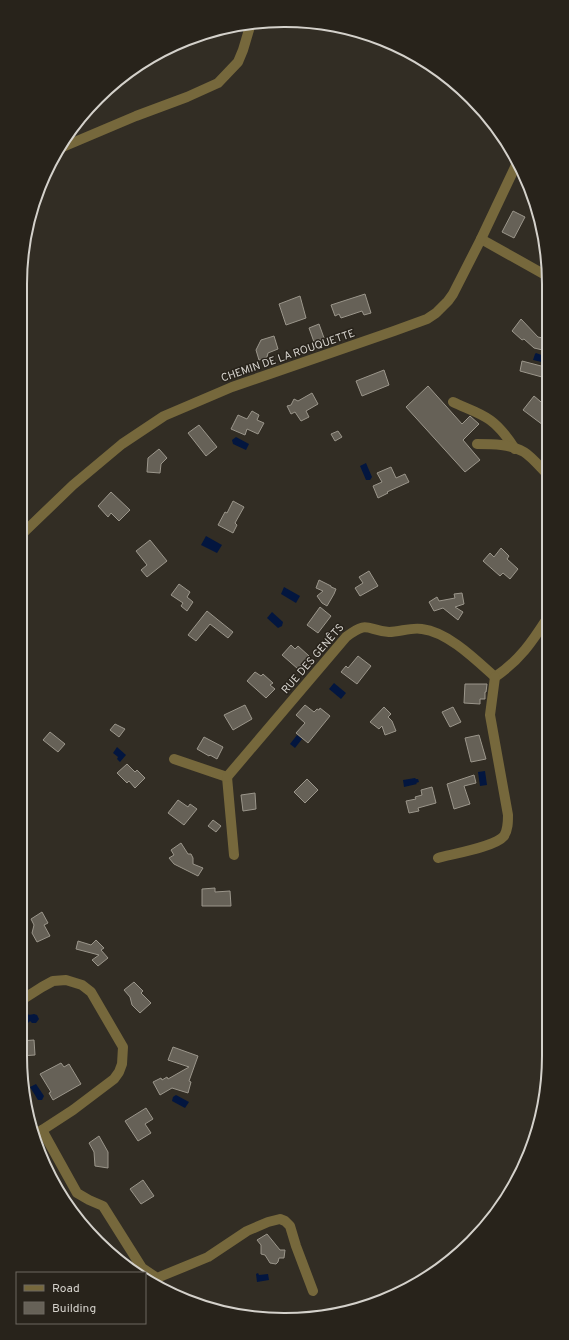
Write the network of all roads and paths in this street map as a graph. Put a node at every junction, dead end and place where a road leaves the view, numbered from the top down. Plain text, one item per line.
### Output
1 (249, 29) edge
2 (68, 145) edge
3 (514, 169) edge
4 (481, 239) junction
5 (541, 273) edge
6 (453, 402) dead end
7 (477, 444) dead end
8 (515, 449) junction
9 (542, 469) edge
10 (27, 529) edge
11 (542, 626) edge
12 (496, 677) junction
13 (174, 759) dead end
14 (227, 777) junction
15 (234, 855) dead end
16 (438, 858) dead end
17 (27, 997) edge
18 (39, 1132) edge
19 (41, 1137) edge
20 (313, 1291) dead end

1 - 2 street
3 - 4 street, CHEMIN DE LA ROUQUETTE
4 - 5 street
4 - 10 street, CHEMIN DE LA ROUQUETTE
6 - 8 street
7 - 8 street
8 - 9 street
11 - 12 street
12 - 14 street, RUE DES GENÊTS
12 - 16 street
13 - 14 street
14 - 15 street
17 - 18 street
19 - 20 street

